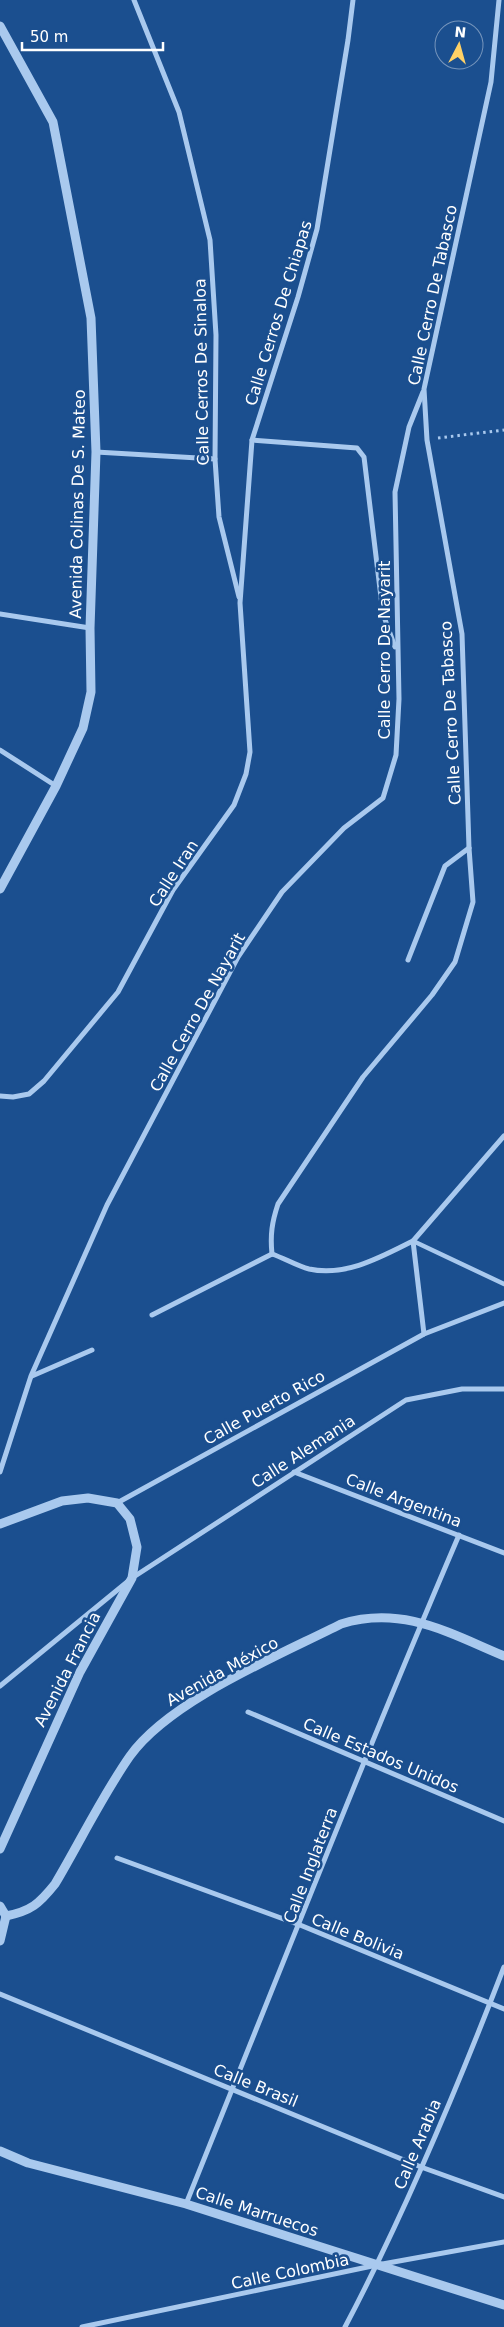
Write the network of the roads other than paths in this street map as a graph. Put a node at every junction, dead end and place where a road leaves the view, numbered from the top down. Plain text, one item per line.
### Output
1 (134, 0) edge
2 (353, 0) edge
3 (499, 0) edge
4 (0, 26) edge
5 (424, 389) junction
6 (252, 440) junction
7 (96, 452) junction
8 (215, 459) junction
9 (240, 603) junction
10 (0, 614) edge
11 (90, 628) junction
12 (397, 652) junction
13 (0, 750) edge
14 (56, 786) junction
15 (469, 848) junction
16 (0, 889) edge
17 (408, 960) dead end
18 (0, 1096) edge
19 (504, 1136) edge
20 (413, 1241) junction
21 (272, 1254) junction
22 (504, 1284) edge
23 (504, 1302) edge
24 (152, 1315) dead end
25 (424, 1334) junction
26 (92, 1350) dead end
27 (31, 1376) junction
28 (504, 1389) edge
29 (0, 1472) edge
30 (294, 1472) junction
31 (117, 1503) junction
32 (0, 1524) edge
33 (459, 1535) junction
34 (504, 1553) edge
35 (132, 1578) junction
36 (422, 1621) junction
37 (504, 1656) edge
38 (0, 1686) edge
39 (248, 1712) dead end
40 (363, 1761) junction
41 (504, 1821) edge
42 (0, 1849) edge
43 (117, 1858) dead end
44 (0, 1906) edge
45 (6, 1916) junction
46 (300, 1925) junction
47 (0, 1941) edge
48 (504, 1967) edge
49 (0, 1994) edge
50 (490, 2003) junction
51 (504, 2009) edge
52 (232, 2088) junction
53 (0, 2151) edge
54 (421, 2167) junction
55 (504, 2197) edge
56 (186, 2204) junction
57 (504, 2242) edge
58 (378, 2265) junction
59 (504, 2305) edge
60 (82, 2327) edge
61 (345, 2327) edge

1 - 8 street, Calle Cerros De Sinaloa
2 - 6 street, Calle Cerros De Chiapas
3 - 5 street, Calle Cerro De Tabasco
4 - 7 street, Avenida Colinas De S. Mateo
5 - 12 street, Calle Cerro De Nayarit
5 - 15 street, Calle Cerro De Tabasco
6 - 9 street, Calle Cerros De Chiapas
6 - 12 street
7 - 8 street
7 - 11 street, Avenida Colinas De S. Mateo
8 - 9 street, Calle Cerros De Sinaloa
9 - 18 street, Calle Iran
10 - 11 street
11 - 14 street, Avenida Colinas De S. Mateo
12 - 27 street, Calle Cerro De Nayarit
13 - 14 street
14 - 16 street, Avenida Colinas De S. Mateo
15 - 17 street
15 - 21 street, Calle Cerro De Tabasco
19 - 20 street
20 - 21 street
20 - 22 street
20 - 25 street
21 - 24 street
23 - 25 street, Calle Puerto Rico
25 - 31 street, Calle Puerto Rico
26 - 27 street
27 - 29 street
28 - 30 street, Calle Alemania
30 - 33 street, Calle Argentina
30 - 35 street, Calle Alemania
31 - 32 street
31 - 35 street, Avenida Francia
33 - 34 street, Calle Argentina
33 - 36 street, Calle Inglaterra
35 - 38 street, Calle Alemania
35 - 42 street, Avenida Francia
36 - 37 street, Avenida México
36 - 40 street, Calle Inglaterra
36 - 45 street, Avenida México
39 - 40 street, Calle Estados Unidos
40 - 41 street, Calle Estados Unidos
40 - 46 street, Calle Inglaterra
43 - 46 street, Calle Bolivia
44 - 45 street
45 - 47 street
46 - 50 street, Calle Bolivia
46 - 52 street, Calle Inglaterra
48 - 50 street, Calle Arabia
49 - 52 street, Calle Brasil
50 - 51 street, Calle Bolivia
50 - 54 street, Calle Arabia
52 - 54 street, Calle Brasil
52 - 56 street, Calle Inglaterra
53 - 56 street, Calle Marruecos
54 - 55 street, Calle Brasil
54 - 58 street, Calle Arabia
56 - 58 street, Calle Marruecos
57 - 58 street, Calle Colombia
58 - 59 street, Calle Marruecos
58 - 60 street, Calle Colombia
58 - 61 street, Calle Arabia

